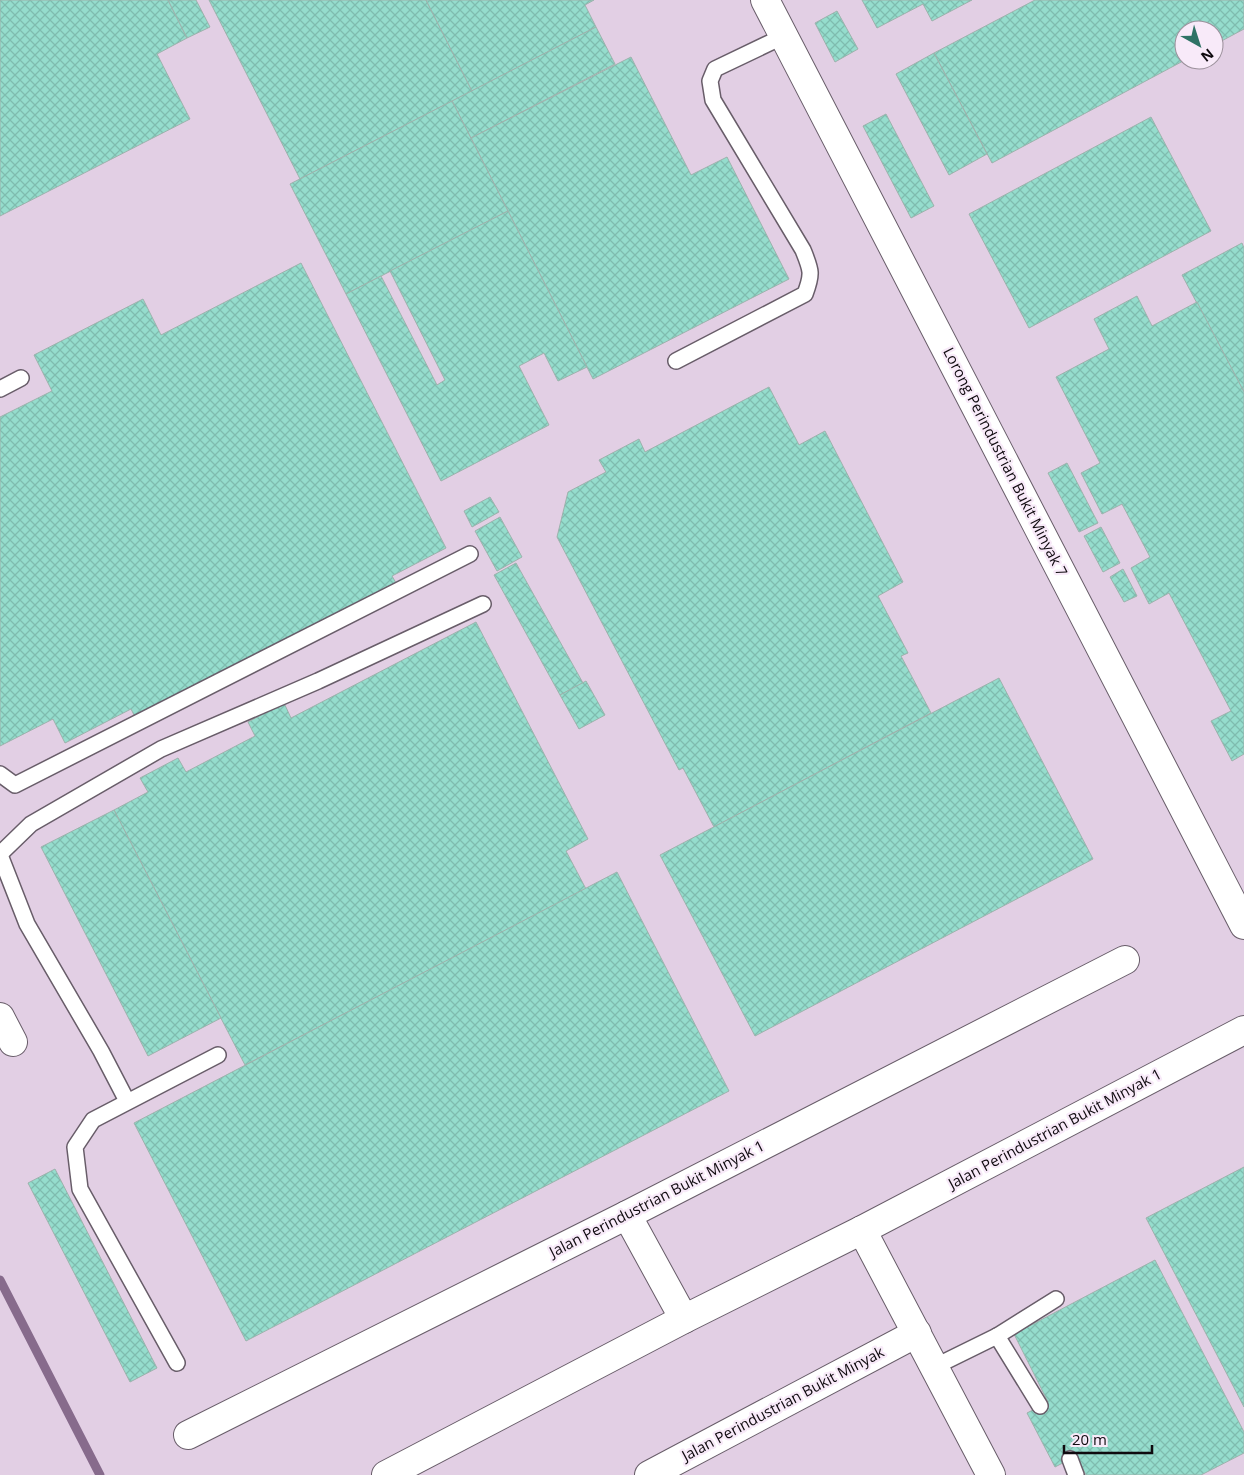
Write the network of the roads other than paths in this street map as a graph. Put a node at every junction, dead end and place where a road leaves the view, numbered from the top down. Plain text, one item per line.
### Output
1 (765, 0) edge
2 (784, 36) junction
3 (676, 361) dead end
4 (20, 378) dead end
5 (0, 389) edge
6 (470, 554) dead end
7 (483, 604) dead end
8 (0, 774) edge
9 (0, 855) edge
10 (1244, 925) edge
11 (1125, 960) dead end
12 (0, 1017) edge
13 (1244, 1030) edge
14 (13, 1042) dead end
15 (218, 1055) dead end
16 (127, 1101) junction
17 (627, 1215) junction
18 (862, 1230) junction
19 (1056, 1299) dead end
20 (684, 1319) junction
21 (917, 1333) junction
22 (997, 1336) junction
23 (177, 1363) dead end
24 (934, 1367) junction
25 (1040, 1406) dead end
26 (188, 1435) dead end
27 (1070, 1459) dead end
28 (386, 1475) edge
29 (649, 1475) edge
30 (991, 1475) edge
31 (1076, 1475) edge

1 - 2 street, Lorong Perindustrian Bukit Minyak 7
2 - 3 lane
2 - 10 street, Lorong Perindustrian Bukit Minyak 7
4 - 5 lane
6 - 8 lane
7 - 9 lane
9 - 16 lane
11 - 17 street, Jalan Perindustrian Bukit Minyak 1
12 - 14 street
13 - 18 street, Jalan Perindustrian Bukit Minyak 1
15 - 16 lane
16 - 23 lane
17 - 20 street
17 - 26 street, Jalan Perindustrian Bukit Minyak 1
18 - 20 street, Jalan Perindustrian Bukit Minyak 1
18 - 21 street
19 - 22 lane
20 - 28 street, Jalan Perindustrian Bukit Minyak 1
21 - 24 street
21 - 29 street, Jalan Perindustrian Bukit Minyak
22 - 24 lane
22 - 25 lane
24 - 30 street
27 - 31 lane

